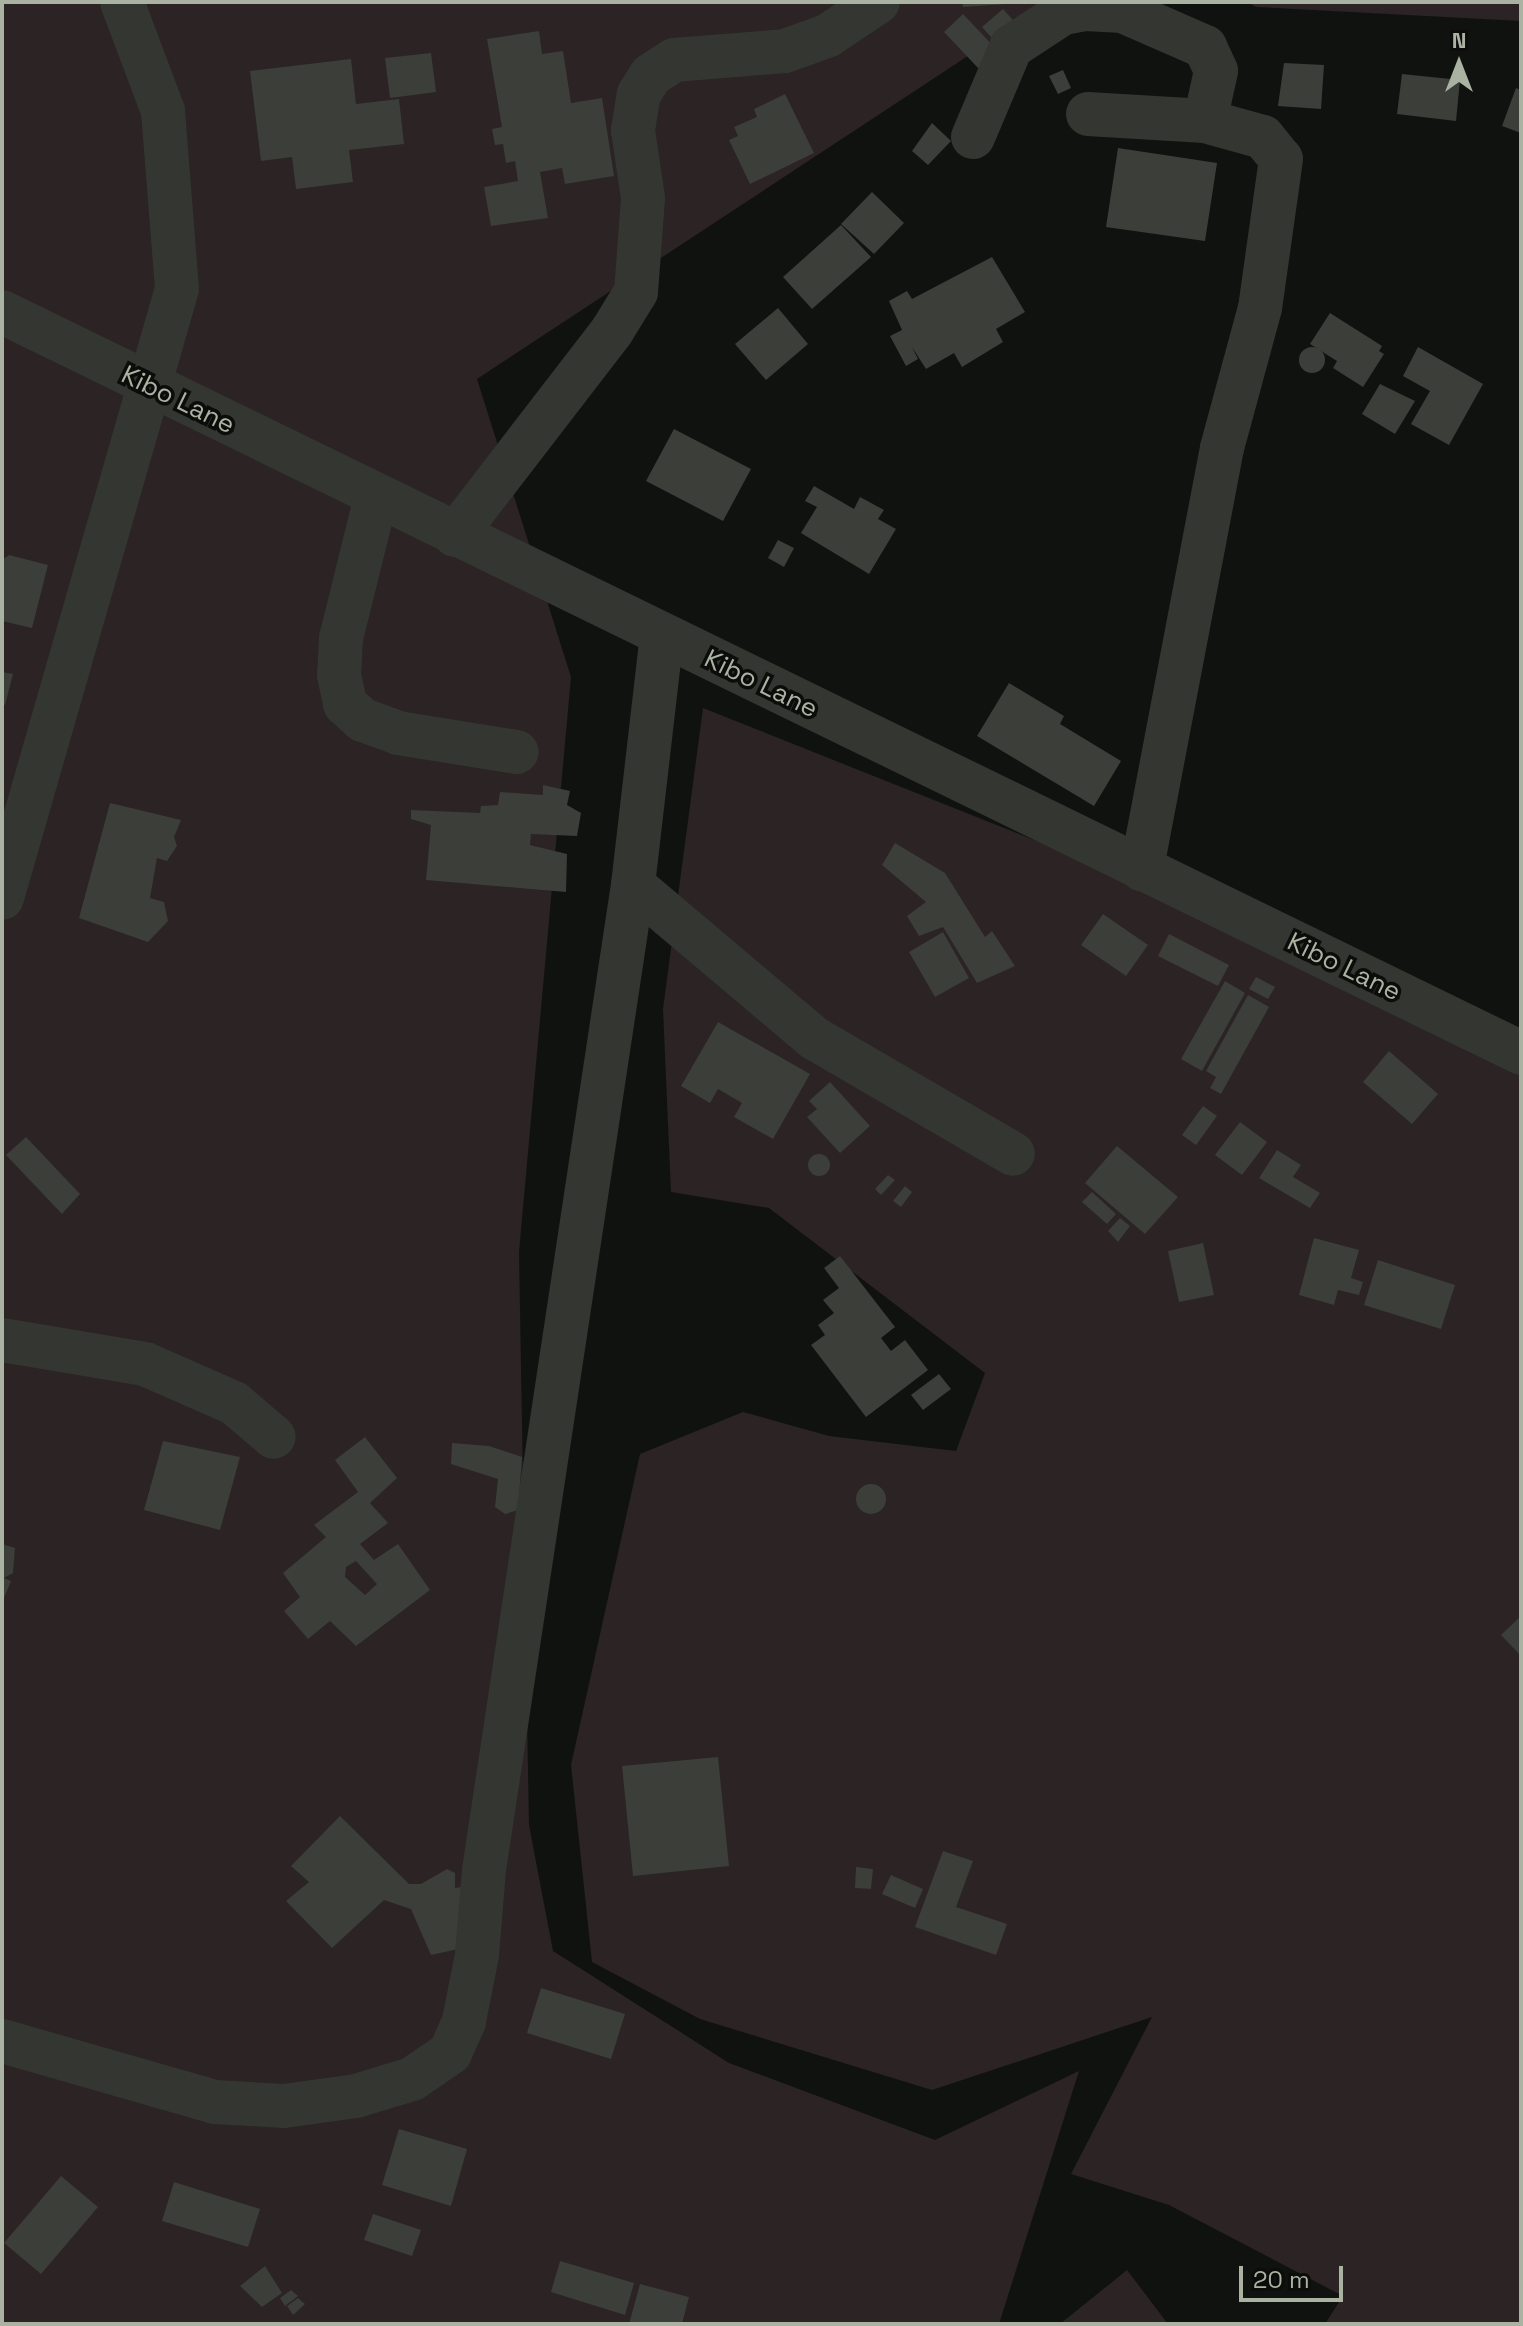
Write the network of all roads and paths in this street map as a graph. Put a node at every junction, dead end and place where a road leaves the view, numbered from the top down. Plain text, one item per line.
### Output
1 (122, 2) edge
2 (878, 2) edge
3 (1088, 114) dead end
4 (1205, 121) junction
5 (973, 137) dead end
6 (2, 312) edge
7 (147, 385) junction
8 (376, 497) junction
9 (455, 535) junction
10 (662, 636) junction
11 (516, 752) dead end
12 (1142, 869) junction
13 (633, 885) junction
14 (2, 898) edge
15 (1521, 1053) edge
16 (1013, 1154) dead end
17 (2, 1340) edge
18 (274, 1437) dead end
19 (2, 2041) edge

1 - 7 street
2 - 9 street
3 - 4 street
4 - 5 street
4 - 12 street
6 - 7 street, Kibo Lane
7 - 8 street, Kibo Lane
7 - 14 street
8 - 9 street, Kibo Lane
8 - 11 street
9 - 10 street, Kibo Lane
10 - 12 street, Kibo Lane
10 - 13 street
12 - 15 street, Kibo Lane
13 - 16 street
13 - 19 street
17 - 18 street

